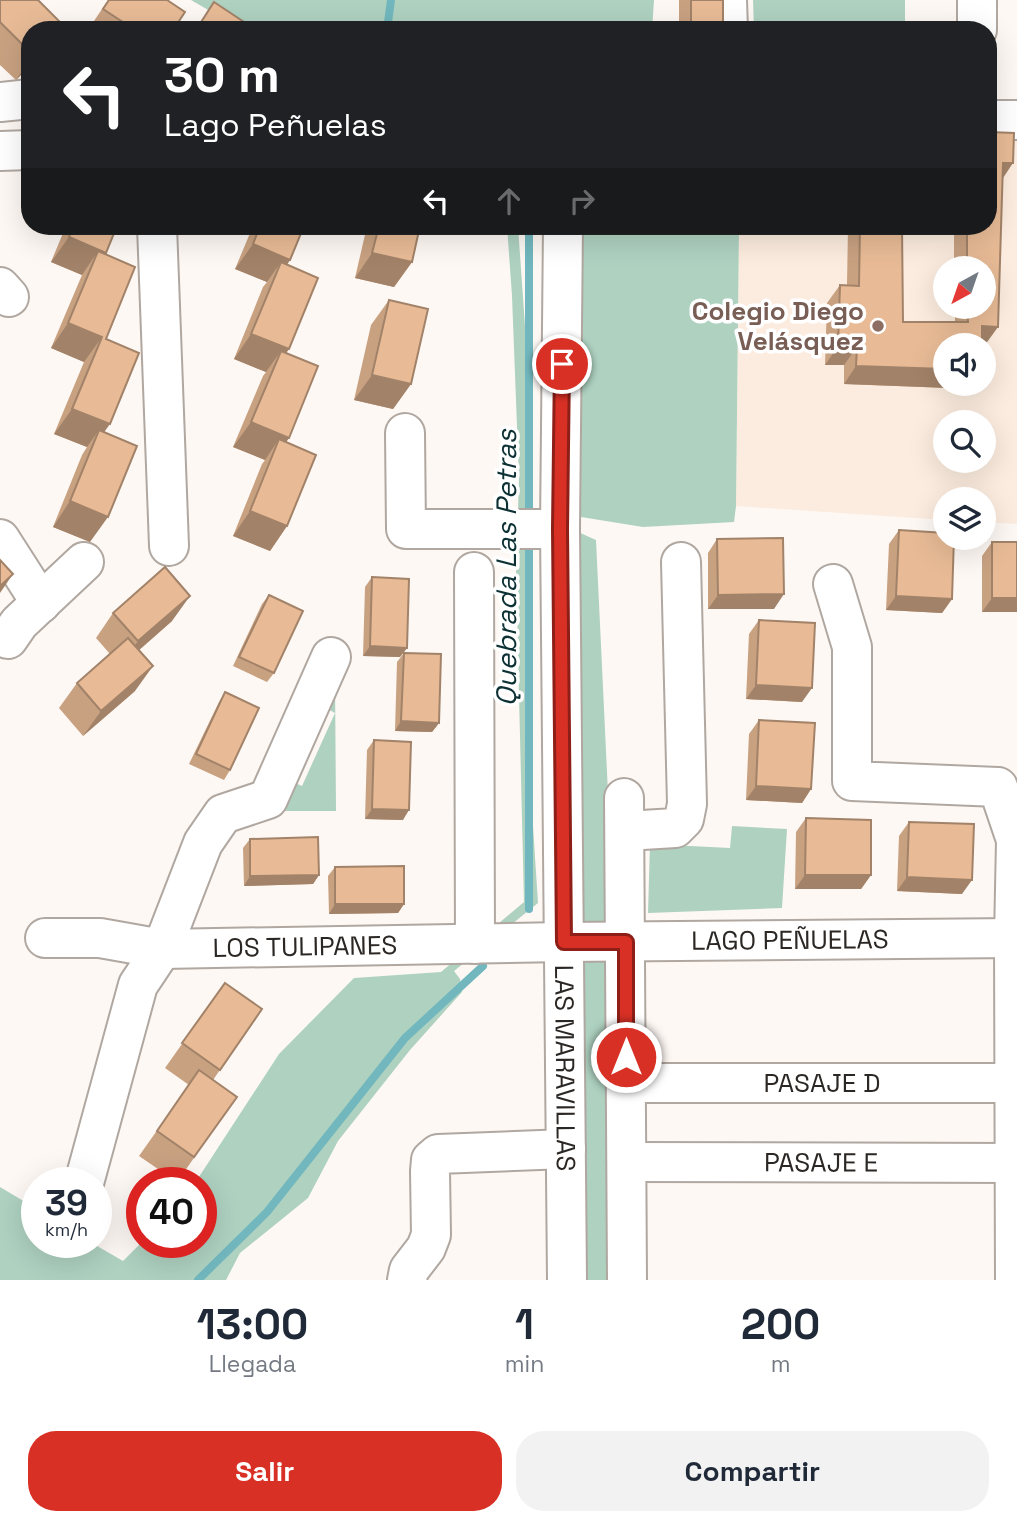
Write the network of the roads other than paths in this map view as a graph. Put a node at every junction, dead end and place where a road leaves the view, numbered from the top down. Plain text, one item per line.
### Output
1 (727, 0) edge
2 (977, 0) edge
3 (728, 21) edge
4 (977, 21) edge
5 (21, 100) edge
6 (0, 102) edge
7 (997, 120) edge
8 (1017, 120) edge
9 (0, 150) edge
10 (21, 150) edge
11 (157, 235) edge
12 (563, 235) edge
13 (405, 433) dead end
14 (560, 529) junction
15 (0, 539) edge
16 (169, 545) dead end
17 (84, 562) dead end
18 (681, 562) dead end
19 (474, 572) dead end
20 (832, 584) dead end
21 (41, 603) junction
22 (8, 639) dead end
23 (331, 657) dead end
24 (45, 938) dead end
25 (1016, 938) edge
26 (564, 942) junction
27 (626, 942) junction
28 (475, 944) junction
29 (162, 950) junction
30 (626, 1083) junction
31 (1016, 1083) edge
32 (566, 1149) junction
33 (626, 1163) junction
34 (1016, 1163) edge
35 (88, 1167) edge
36 (407, 1280) edge
37 (567, 1280) edge
38 (627, 1280) edge
39 (1015, 1280) edge

1 - 3 street
2 - 4 street
5 - 6 street
7 - 8 street
9 - 10 street
11 - 16 street
12 - 14 street, LAS MARAVILLAS
13 - 14 street
14 - 26 street, LAS MARAVILLAS
15 - 21 street
17 - 21 street
18 - 27 street
19 - 28 street
20 - 25 street
21 - 22 street
23 - 29 street
24 - 29 street, LOS TULIPANES
25 - 27 street, LAGO PEÑUELAS
25 - 31 street
26 - 27 street, LAGO PEÑUELAS
26 - 28 street, LOS TULIPANES
26 - 32 street, LAS MARAVILLAS
27 - 30 street
28 - 29 street, LOS TULIPANES
29 - 35 street
30 - 31 street, PASAJE D
30 - 33 street
31 - 34 street
32 - 36 street
32 - 37 street, LAS MARAVILLAS
33 - 34 street, PASAJE E
33 - 38 street
34 - 39 street

